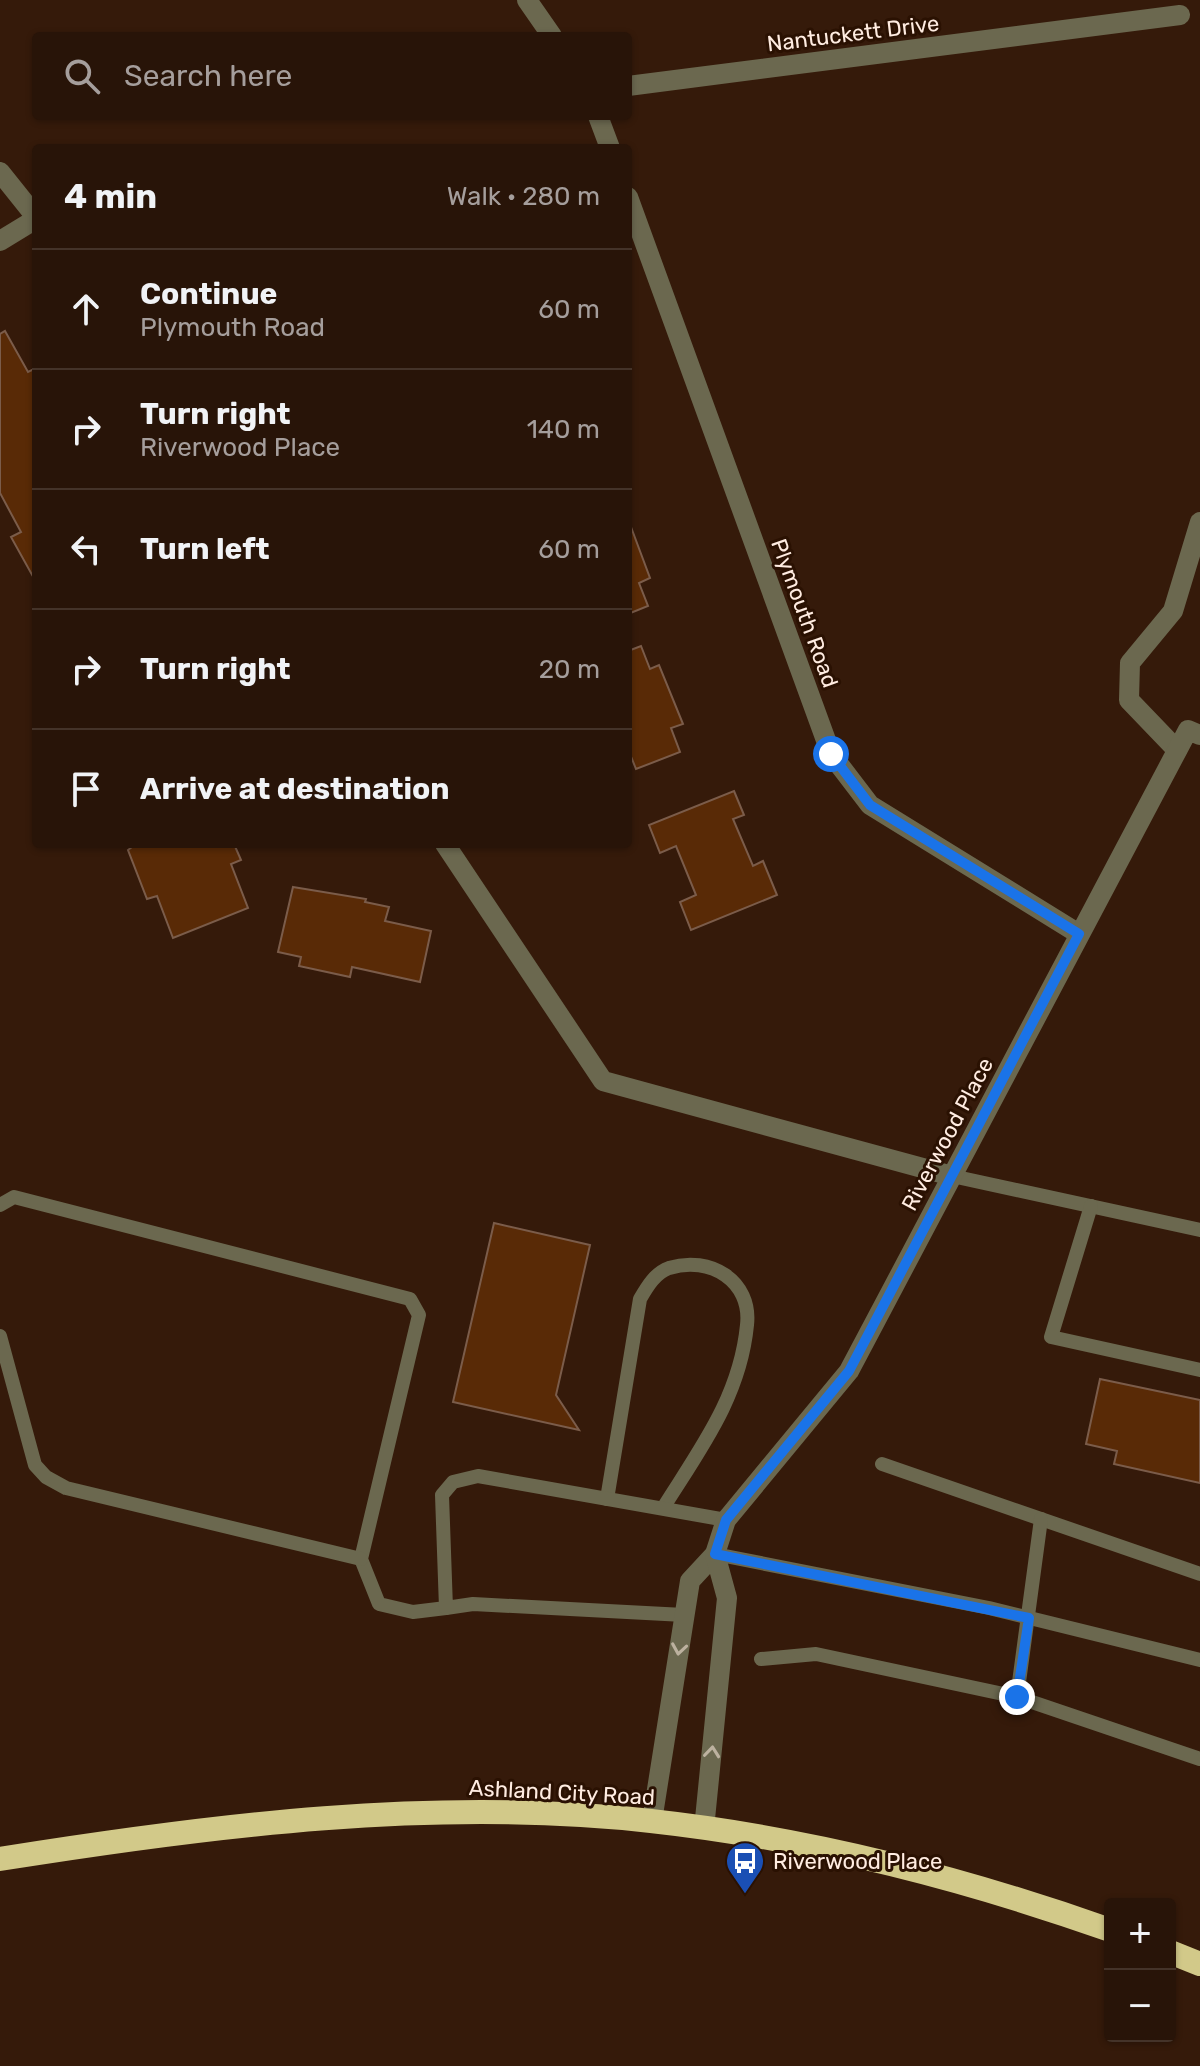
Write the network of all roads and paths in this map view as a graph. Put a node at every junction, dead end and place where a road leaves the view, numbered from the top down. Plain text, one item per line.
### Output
1 (527, 0) edge
2 (1180, 15) dead end
3 (549, 32) edge
4 (632, 85) edge
5 (600, 120) edge
6 (608, 144) edge
7 (0, 172) edge
8 (632, 208) edge
9 (32, 213) edge
10 (32, 221) edge
11 (0, 241) edge
12 (1200, 522) edge
13 (1200, 735) edge
14 (1177, 750) junction
15 (448, 848) edge
16 (1079, 934) junction
17 (952, 1176) junction
18 (0, 1205) edge
19 (1091, 1206) junction
20 (1200, 1230) edge
21 (0, 1336) edge
22 (1200, 1370) edge
23 (882, 1464) dead end
24 (607, 1499) junction
25 (663, 1508) junction
26 (1041, 1519) junction
27 (726, 1520) junction
28 (715, 1554) junction
29 (361, 1559) junction
30 (1200, 1574) edge
31 (446, 1608) junction
32 (684, 1615) junction
33 (1029, 1618) junction
34 (761, 1659) dead end
35 (1200, 1660) edge
36 (1017, 1697) junction
37 (1200, 1759) edge
38 (652, 1821) junction
39 (704, 1829) junction
40 (0, 1859) edge
41 (1104, 1928) edge
42 (1176, 1954) edge
43 (1200, 1964) edge

1 - 3 street
2 - 4 street, Nantuckett Drive
5 - 6 street
7 - 9 street
8 - 16 street, Plymouth Road
10 - 11 street
12 - 14 street
13 - 14 street, Riverwood Place
14 - 16 street, Riverwood Place
15 - 17 street
16 - 17 street, Riverwood Place
17 - 19 lane
17 - 27 street, Riverwood Place
18 - 29 lane
19 - 20 lane
19 - 22 lane
21 - 29 lane
23 - 26 lane
24 - 25 lane
24 - 25 lane
24 - 31 lane
25 - 27 lane
26 - 30 lane
26 - 33 lane
27 - 28 street, Riverwood Place
28 - 32 street, Riverwood Place
28 - 33 lane
39 -> 28 street
29 - 31 lane
31 - 32 lane
32 -> 38 street, Riverwood Place
33 - 35 lane
33 - 36 lane
34 - 36 lane
36 - 37 lane
38 - 39 highway, Ashland City Road
38 - 40 highway, Ashland City Road
39 - 41 highway, Ashland City Road
42 - 43 highway

